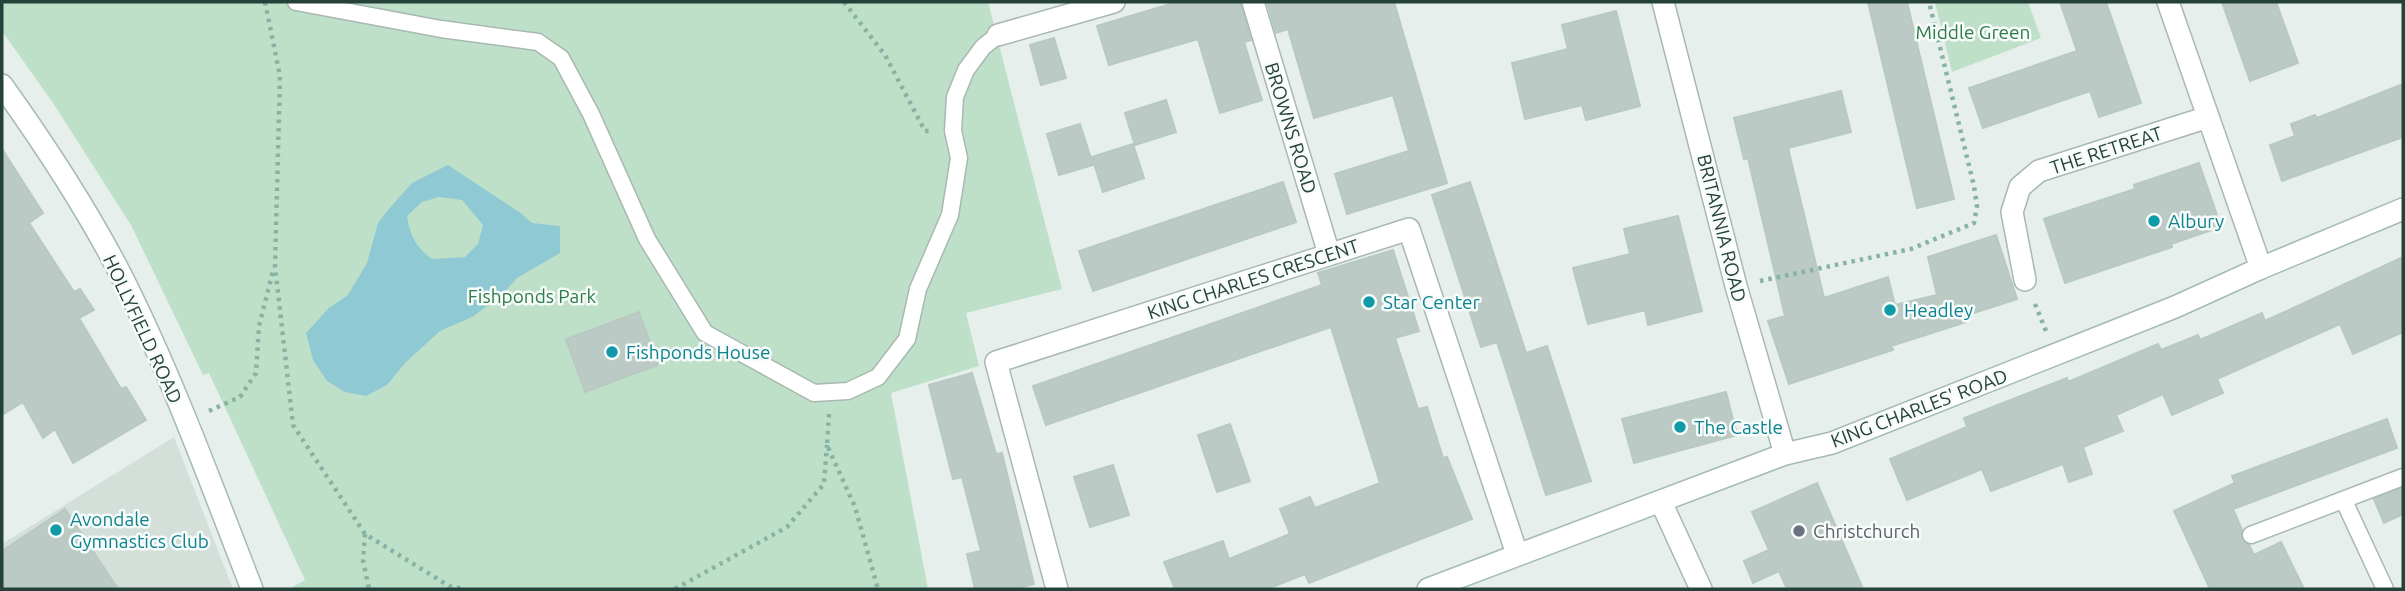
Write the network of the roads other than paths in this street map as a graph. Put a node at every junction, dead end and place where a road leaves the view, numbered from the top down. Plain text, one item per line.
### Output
1 (296, 2) edge
2 (1114, 2) edge
3 (1253, 2) edge
4 (1663, 2) edge
5 (2168, 2) edge
6 (998, 35) joint
7 (2, 85) edge
8 (2208, 117) junction
9 (2403, 209) edge
10 (1329, 254) junction
11 (2261, 268) junction
12 (2025, 280) dead end
13 (1784, 454) junction
14 (2403, 477) edge
15 (2344, 501) junction
16 (1661, 502) junction
17 (2251, 535) dead end
18 (1517, 554) junction
19 (252, 589) edge
20 (1057, 589) edge
21 (1428, 589) edge
22 (1701, 589) edge
23 (2385, 589) edge

1 - 6 lane
2 - 6 street
3 - 10 street, BROWNS ROAD
4 - 13 street, BRITANNIA ROAD
5 - 8 street
7 - 19 street, HOLLYFIELD ROAD
8 - 11 street
8 - 12 street, THE RETREAT
9 - 11 street, KING CHARLES' ROAD
10 - 18 street, KING CHARLES CRESCENT
10 - 20 street, KING CHARLES CRESCENT
11 - 13 street, KING CHARLES' ROAD
13 - 16 street, KING CHARLES' ROAD
14 - 15 lane
15 - 17 lane
15 - 23 lane
16 - 18 street, KING CHARLES' ROAD
16 - 22 street
18 - 21 street, KING CHARLES' ROAD

